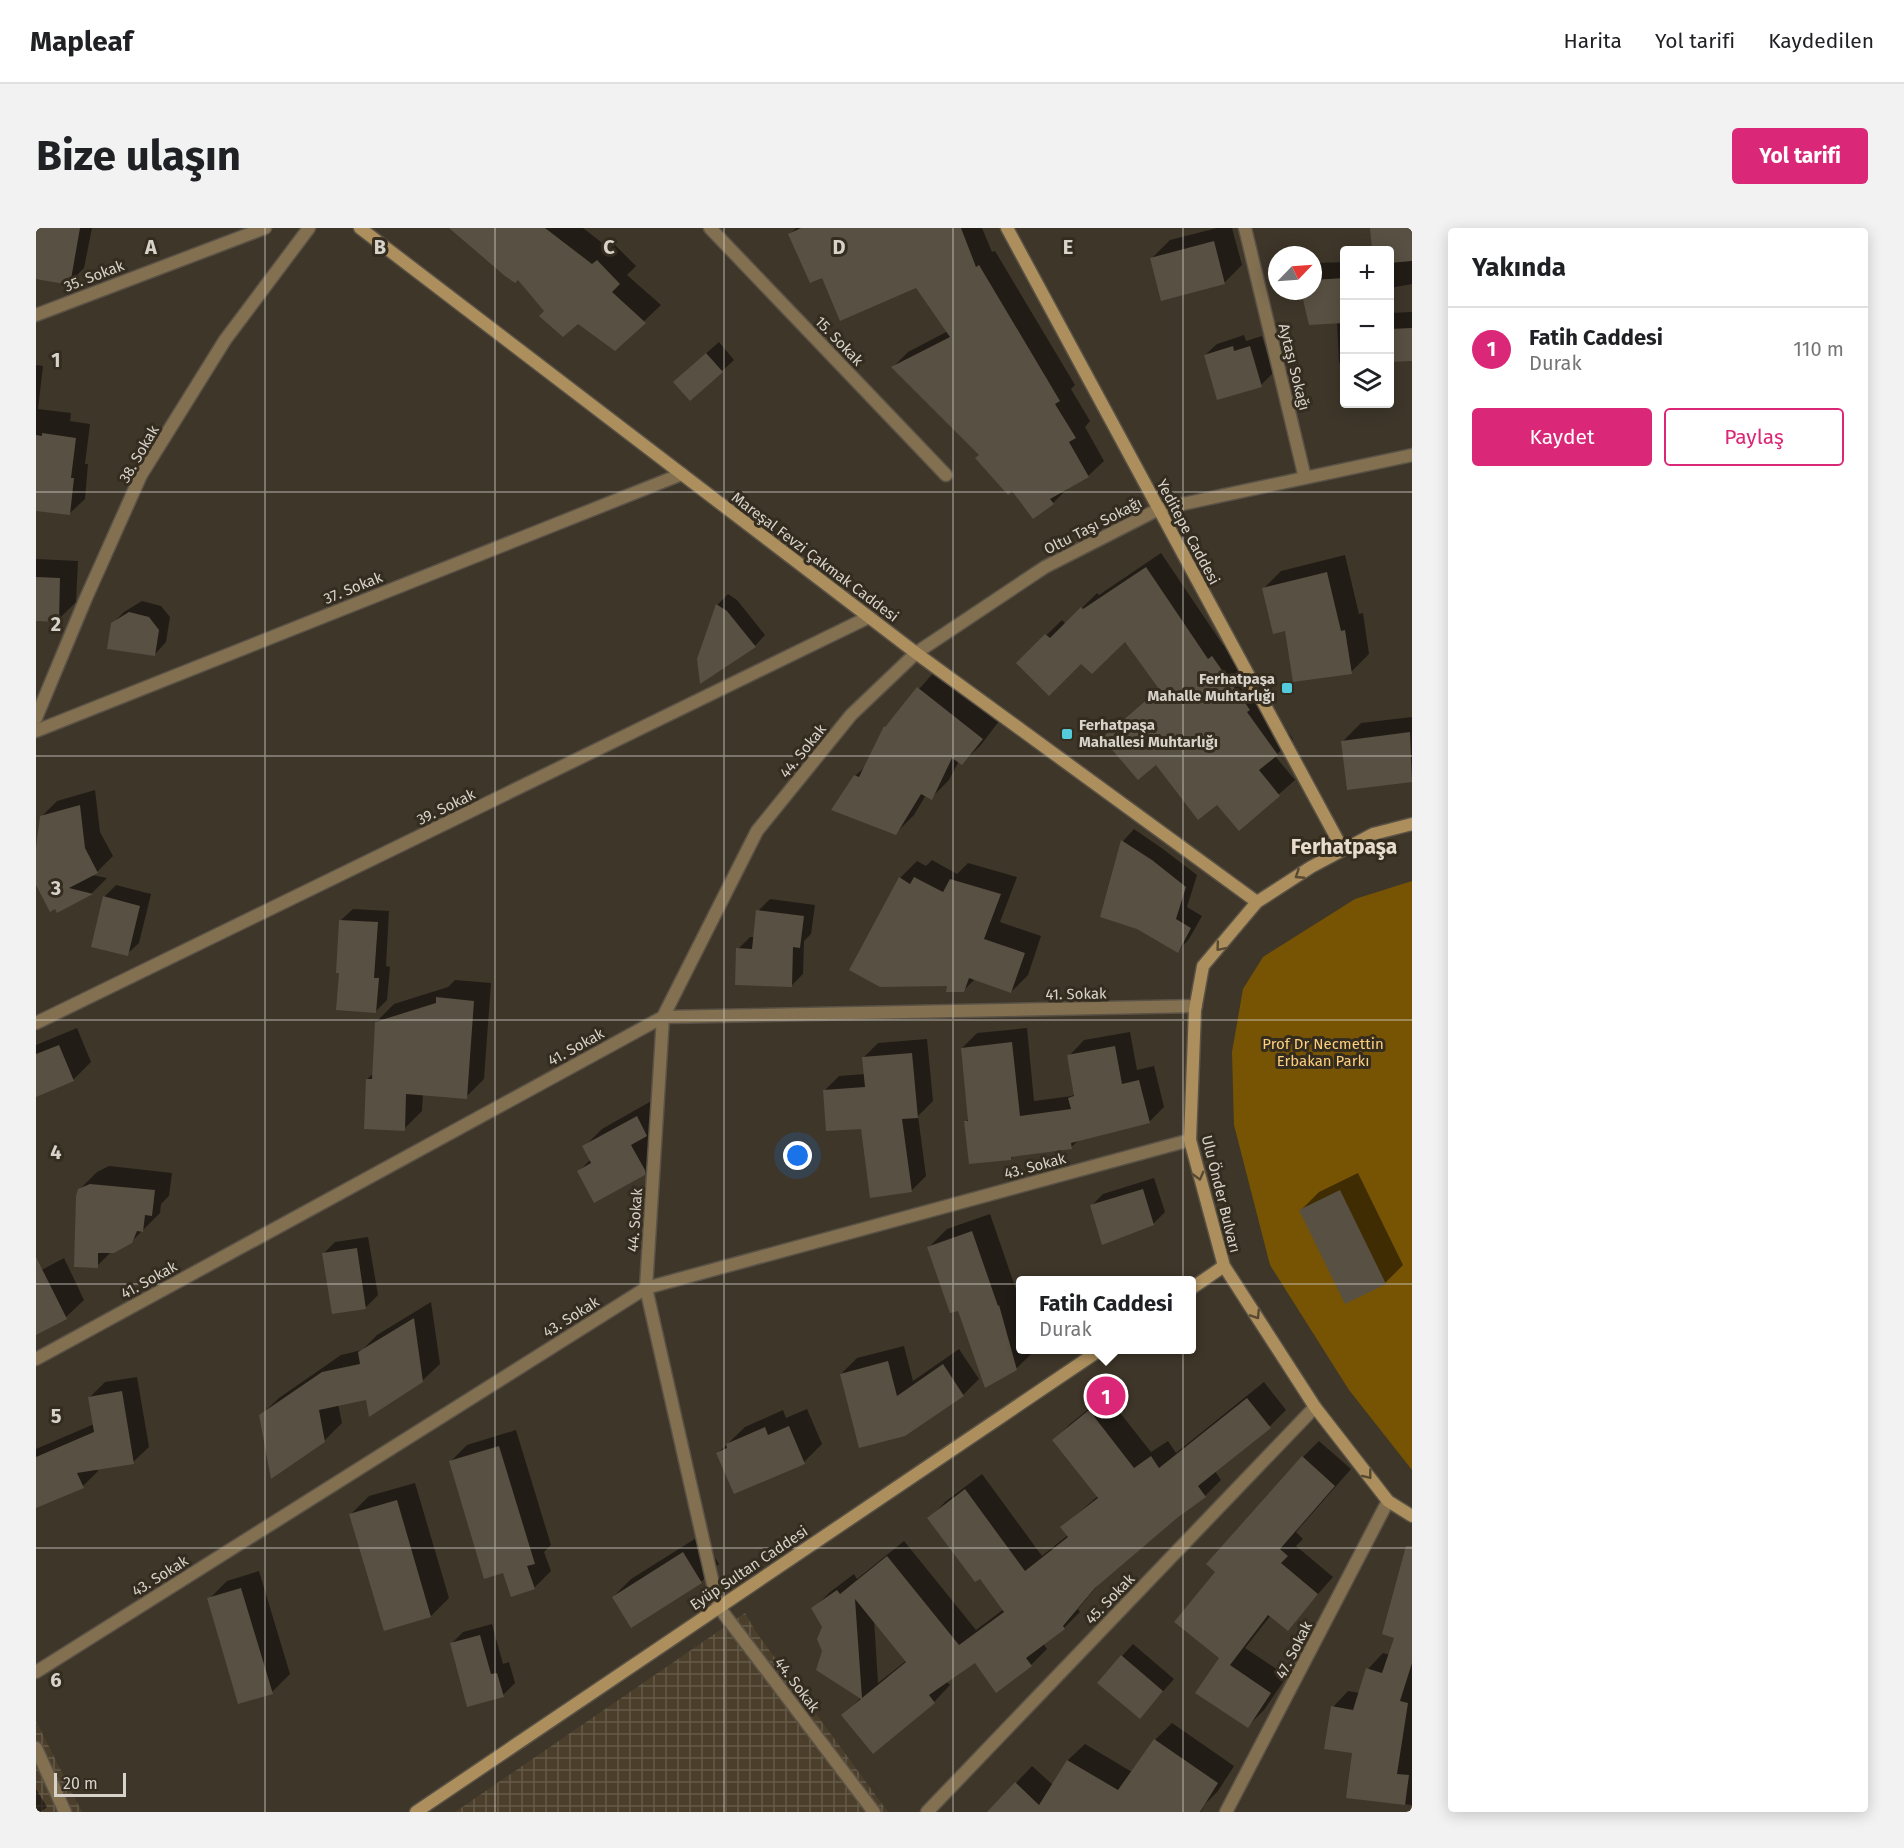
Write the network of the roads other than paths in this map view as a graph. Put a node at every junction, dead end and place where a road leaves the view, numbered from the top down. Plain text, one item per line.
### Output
1 (265, 228) edge
2 (309, 228) edge
3 (360, 228) edge
4 (710, 228) edge
5 (1007, 228) edge
6 (1245, 228) edge
7 (36, 315) edge
8 (1412, 455) edge
9 (682, 474) junction
10 (946, 475) dead end
11 (1305, 478) junction
12 (1159, 509) junction
13 (869, 617) junction
14 (916, 652) junction
15 (36, 718) edge
16 (36, 730) edge
17 (1412, 824) edge
18 (1343, 850) junction
19 (1257, 902) junction
20 (1196, 1006) junction
21 (663, 1017) junction
22 (36, 1023) edge
23 (1190, 1140) junction
24 (1224, 1266) junction
25 (1196, 1285) edge
26 (646, 1288) junction
27 (1094, 1354) edge
28 (36, 1359) edge
29 (1315, 1407) junction
30 (1388, 1501) junction
31 (1412, 1516) edge
32 (718, 1606) junction
33 (36, 1672) edge
34 (36, 1748) edge
35 (65, 1812) edge
36 (416, 1812) edge
37 (874, 1812) edge
38 (927, 1812) edge
39 (1226, 1812) edge

1 - 7 street, 35. Sokak
2 - 15 street, 38. Sokak
3 - 9 street, Mareşal Fevzi Çakmak Caddesi
4 - 10 street, 15. Sokak
5 - 12 street, Yeditepe Caddesi
6 - 11 street, Aytaşı Sokağı
8 - 11 street, Oltu Taşı Sokağı
9 - 13 street, Mareşal Fevzi Çakmak Caddesi
9 - 16 street, 37. Sokak
11 - 12 street, Oltu Taşı Sokağı
12 - 14 street, Oltu Taşı Sokağı
12 - 18 street, Yeditepe Caddesi
13 - 14 street, Mareşal Fevzi Çakmak Caddesi
13 - 22 street, 39. Sokak
14 - 19 street, Mareşal Fevzi Çakmak Caddesi
14 - 21 street, 44. Sokak
17 - 18 street, Ulu Önder Bulvarı
18 -> 19 street, Ulu Önder Bulvarı
19 -> 20 street, Ulu Önder Bulvarı
20 - 21 street, 41. Sokak
20 - 23 street, Ulu Önder Bulvarı
21 - 26 street, 44. Sokak
21 - 28 street, 41. Sokak
23 -> 24 street, Ulu Önder Bulvarı
23 - 26 street, 43. Sokak
24 - 25 street
24 -> 29 street, Ulu Önder Bulvarı
26 - 32 street, 44. Sokak
26 - 33 street, 43. Sokak
27 - 32 street, Eyüp Sultan Caddesi
29 -> 30 street, Ulu Önder Bulvarı
29 - 38 street, 45. Sokak
30 - 31 street, Ulu Önder Bulvarı
30 - 39 street, 47. Sokak
32 - 36 street, Eyüp Sultan Caddesi
32 - 37 street, 44. Sokak
34 - 35 street

